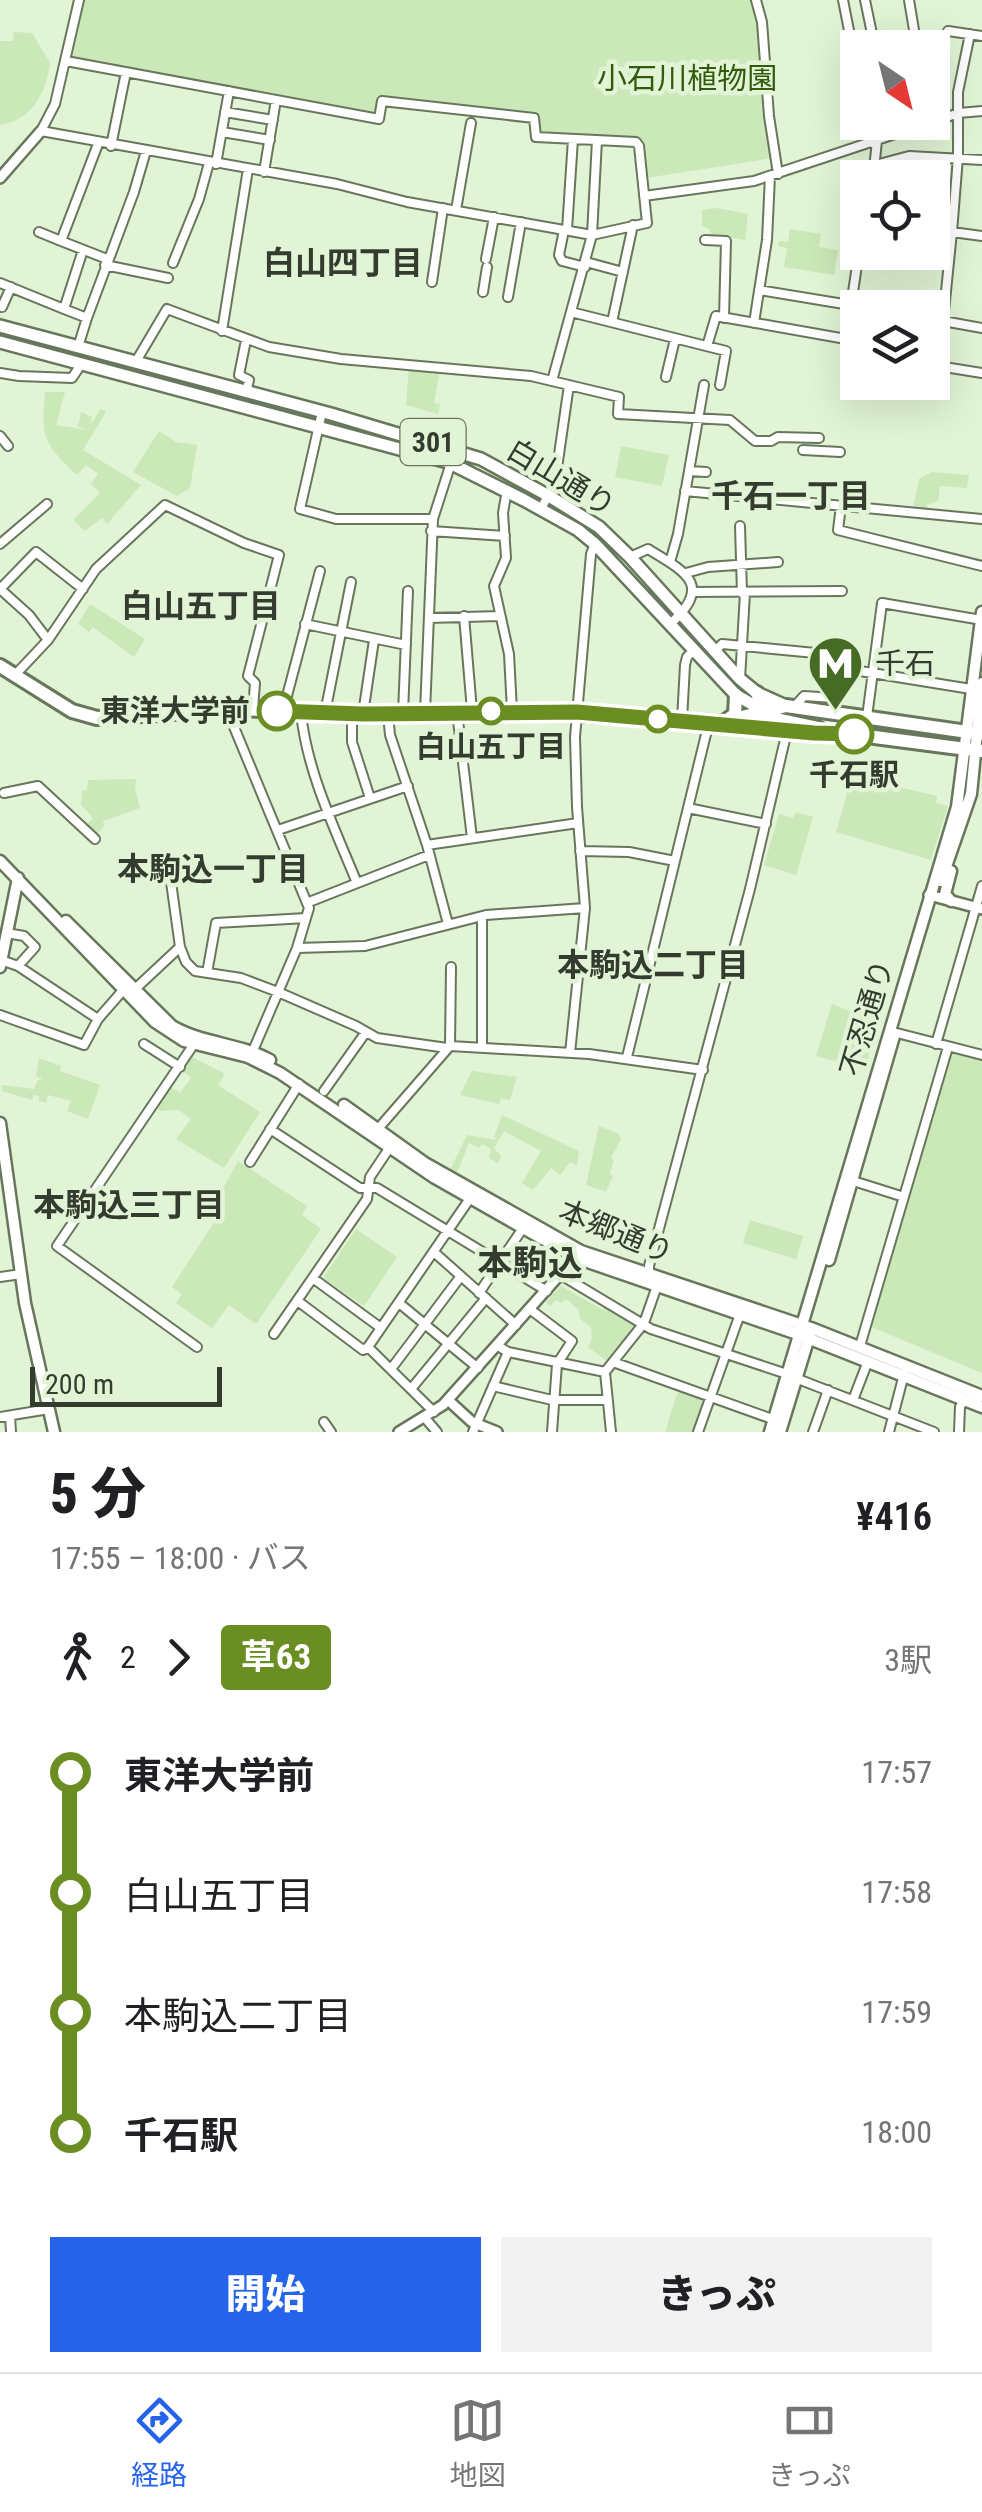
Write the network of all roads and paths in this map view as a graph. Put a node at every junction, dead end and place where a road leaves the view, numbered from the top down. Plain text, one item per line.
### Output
1 (79, 0) edge
2 (756, 0) edge
3 (843, 0) edge
4 (865, 0) edge
5 (910, 0) edge
6 (849, 30) edge
7 (871, 30) edge
8 (914, 30) edge
9 (950, 31) edge
10 (970, 34) junction
11 (982, 36) edge
12 (66, 62) junction
13 (126, 72) junction
14 (229, 91) junction
15 (276, 100) junction
16 (982, 111) edge
17 (225, 112) junction
18 (959, 113) junction
19 (950, 116) edge
20 (273, 120) junction
21 (471, 123) dead end
22 (41, 131) junction
23 (222, 132) junction
24 (573, 139) junction
25 (270, 140) junction
26 (597, 140) junction
27 (881, 140) edge
28 (875, 142) junction
29 (98, 144) junction
30 (111, 146) junction
31 (146, 152) junction
32 (958, 157) junction
33 (875, 160) edge
34 (892, 160) edge
35 (982, 160) edge
36 (212, 163) junction
37 (248, 169) junction
38 (264, 172) junction
39 (774, 175) junction
40 (0, 178) edge
41 (644, 196) junction
42 (443, 208) junction
43 (456, 210) junction
44 (494, 217) junction
45 (520, 222) junction
46 (632, 226) junction
47 (565, 230) junction
48 (39, 232) dead end
49 (952, 232) junction
50 (592, 235) junction
51 (982, 236) edge
52 (705, 240) dead end
53 (61, 241) junction
54 (82, 250) junction
55 (106, 262) junction
56 (174, 264) dead end
57 (585, 265) junction
58 (624, 272) junction
59 (168, 278) dead end
60 (432, 282) dead end
61 (0, 283) edge
62 (11, 288) junction
63 (758, 290) junction
64 (943, 290) edge
65 (483, 292) dead end
66 (508, 297) dead end
67 (840, 302) edge
68 (2, 307) edge
69 (64, 309) junction
70 (572, 312) junction
71 (88, 318) junction
72 (724, 318) junction
73 (612, 322) junction
74 (950, 322) edge
75 (754, 323) junction
76 (0, 326) edge
77 (982, 328) edge
78 (222, 331) junction
79 (840, 338) edge
80 (676, 339) junction
81 (246, 340) junction
82 (0, 342) edge
83 (706, 346) junction
84 (82, 354) junction
85 (135, 363) junction
86 (950, 368) edge
87 (0, 372) edge
88 (982, 373) edge
89 (666, 377) dead end
90 (552, 381) junction
91 (704, 384) dead end
92 (720, 384) dead end
93 (569, 385) junction
94 (246, 392) junction
95 (306, 407) junction
96 (322, 412) junction
97 (700, 420) junction
98 (302, 421) junction
99 (318, 425) junction
100 (0, 436) edge
101 (819, 438) dead end
102 (8, 446) dead end
103 (803, 450) dead end
104 (463, 452) junction
105 (840, 452) dead end
106 (450, 463) junction
107 (689, 471) junction
108 (706, 472) dead end
109 (507, 490) junction
110 (684, 491) junction
111 (549, 496) junction
112 (47, 504) dead end
113 (841, 506) junction
114 (541, 509) junction
115 (433, 519) junction
116 (982, 519) edge
117 (740, 526) dead end
118 (431, 531) junction
119 (505, 536) junction
120 (0, 544) edge
121 (595, 544) junction
122 (630, 557) junction
123 (670, 562) junction
124 (778, 562) dead end
125 (741, 564) junction
126 (982, 566) edge
127 (320, 570) dead end
128 (686, 573) junction
129 (351, 582) dead end
130 (82, 589) junction
131 (408, 591) dead end
132 (842, 591) dead end
133 (692, 592) junction
134 (744, 594) junction
135 (682, 614) junction
136 (464, 616) junction
137 (500, 616) junction
138 (982, 617) edge
139 (429, 618) junction
140 (305, 624) junction
141 (669, 624) junction
142 (340, 632) junction
143 (48, 640) junction
144 (374, 640) junction
145 (406, 645) junction
146 (742, 646) junction
147 (716, 650) junction
148 (693, 651) junction
149 (0, 666) edge
150 (835, 666) junction
151 (874, 674) junction
152 (15, 675) junction
153 (740, 679) junction
154 (979, 688) edge
155 (757, 693) junction
156 (736, 695) junction
157 (790, 707) junction
158 (234, 709) junction
159 (253, 710) junction
160 (283, 711) junction
161 (512, 711) junction
162 (425, 712) junction
163 (457, 712) junction
164 (472, 712) junction
165 (577, 712) junction
166 (302, 713) junction
167 (325, 713) junction
168 (403, 713) junction
169 (766, 713) junction
170 (358, 714) junction
171 (388, 714) junction
172 (867, 717) junction
173 (682, 720) junction
174 (716, 722) junction
175 (752, 728) junction
176 (787, 731) junction
177 (976, 732) edge
178 (844, 733) junction
179 (975, 749) edge
180 (408, 786) junction
181 (4, 793) dead end
182 (370, 798) junction
183 (688, 808) junction
184 (328, 811) junction
185 (964, 817) junction
186 (578, 823) junction
187 (766, 824) junction
188 (278, 830) junction
189 (472, 838) junction
190 (95, 840) dead end
191 (428, 850) junction
192 (580, 851) junction
193 (0, 852) edge
194 (675, 861) junction
195 (0, 862) edge
196 (18, 876) junction
197 (172, 882) dead end
198 (357, 882) junction
199 (982, 886) edge
200 (932, 896) junction
201 (950, 901) junction
202 (308, 902) junction
203 (585, 908) junction
204 (979, 908) edge
205 (482, 917) junction
206 (306, 918) junction
207 (448, 924) junction
208 (6, 933) junction
209 (180, 947) junction
210 (296, 948) junction
211 (0, 964) edge
212 (18, 966) junction
213 (451, 967) dead end
214 (207, 974) junction
215 (128, 988) junction
216 (278, 992) junction
217 (0, 1015) edge
218 (98, 1019) junction
219 (366, 1032) junction
220 (891, 1032) junction
221 (144, 1044) dead end
222 (194, 1044) junction
223 (936, 1044) junction
224 (482, 1046) junction
225 (448, 1047) junction
226 (948, 1047) junction
227 (570, 1053) junction
228 (255, 1056) junction
229 (982, 1056) edge
230 (626, 1058) junction
231 (180, 1067) junction
232 (703, 1070) junction
233 (299, 1084) junction
234 (324, 1092) junction
235 (0, 1123) edge
236 (270, 1128) junction
237 (375, 1132) junction
238 (390, 1147) junction
239 (250, 1162) dead end
240 (849, 1180) junction
241 (369, 1187) junction
242 (473, 1195) junction
243 (904, 1197) junction
244 (524, 1228) junction
245 (449, 1232) junction
246 (434, 1253) junction
247 (579, 1254) junction
248 (500, 1263) junction
249 (21, 1274) junction
250 (649, 1274) junction
251 (561, 1275) junction
252 (461, 1276) junction
253 (0, 1277) edge
254 (314, 1279) junction
255 (657, 1286) junction
256 (547, 1290) junction
257 (482, 1295) junction
258 (298, 1302) junction
259 (399, 1303) junction
260 (530, 1310) junction
261 (740, 1314) junction
262 (644, 1323) junction
263 (425, 1324) junction
264 (516, 1326) junction
265 (381, 1328) junction
266 (806, 1332) junction
267 (274, 1334) dead end
268 (448, 1343) junction
269 (498, 1346) junction
270 (860, 1346) junction
271 (197, 1347) dead end
272 (368, 1347) junction
273 (508, 1352) junction
274 (726, 1354) junction
275 (868, 1361) junction
276 (612, 1362) junction
277 (556, 1364) junction
278 (391, 1368) junction
279 (478, 1368) junction
280 (605, 1372) junction
281 (904, 1374) junction
282 (794, 1377) junction
283 (493, 1386) junction
284 (411, 1389) junction
285 (828, 1390) junction
286 (982, 1396) edge
287 (710, 1398) junction
288 (964, 1399) junction
289 (448, 1400) junction
290 (552, 1400) junction
291 (608, 1400) junction
292 (853, 1400) junction
293 (982, 1408) edge
294 (49, 1409) junction
295 (430, 1415) junction
296 (894, 1415) junction
297 (10, 1416) junction
298 (0, 1417) edge
299 (324, 1422) dead end
300 (475, 1428) edge
301 (775, 1428) edge
302 (404, 1431) edge
303 (11, 1432) edge
304 (54, 1432) edge
305 (331, 1432) edge
306 (437, 1432) edge
307 (497, 1432) edge
308 (552, 1432) edge
309 (612, 1432) edge
310 (698, 1432) edge
311 (814, 1432) edge
312 (890, 1432) edge
313 (934, 1432) edge
314 (958, 1432) edge

1 - 12 street
2 - 39 street
3 - 6 street
4 - 7 street
5 - 8 street
9 - 10 street
10 - 11 street
10 - 18 street
12 - 13 street
12 - 22 street
13 - 14 street
13 - 30 street
14 - 15 street
14 - 17 street
15 - 20 street
15 - 24 street
16 - 18 street
17 - 20 street
17 - 23 street
18 - 19 street
18 - 32 street
20 - 25 street
21 - 43 street
22 - 29 street
22 - 40 street
23 - 25 street
23 - 36 street
24 - 26 street
24 - 47 street
25 - 38 street
26 - 41 street
26 - 50 street
27 - 28 street
28 - 33 street
28 - 39 street
29 - 30 street
29 - 53 street
30 - 31 street
31 - 36 street
31 - 55 street
32 - 34 street
32 - 35 street
32 - 49 street
36 - 37 street
36 - 56 street
37 - 38 street
37 - 78 street
38 - 42 street
39 - 41 street
39 - 63 street
41 - 46 street
42 - 43 street
42 - 60 street
43 - 44 street
44 - 45 street
44 - 65 street
45 - 47 street
45 - 66 street
46 - 50 street
46 - 58 street
47 - 50 street
47 - 57 street
48 - 53 street
49 - 51 street
49 - 64 street
50 - 57 street
52 - 72 street
53 - 54 street
54 - 55 street
54 - 69 street
55 - 59 street
55 - 71 street
57 - 58 street
57 - 70 street
58 - 73 street
61 - 62 street
62 - 68 street
62 - 69 street
63 - 67 street
63 - 75 street
69 - 71 street
70 - 73 street
70 - 90 street
71 - 84 street
72 - 75 street
72 - 83 street
73 - 80 street
74 - 77 street
75 - 79 street
76 - 84 main road, 白山通り / 301
78 - 81 street
78 - 85 street
80 - 83 street
80 - 89 street
81 - 90 street
81 - 94 street
82 - 84 main road, 白山通り / 301
83 - 92 street
84 - 85 main road, 白山通り / 301
84 - 87 street
84 - 98 main road, 白山通り / 301
85 - 94 main road, 白山通り / 301
86 - 88 street
90 - 93 street
91 - 97 street
93 - 97 street
93 - 111 street
94 - 95 main road, 白山通り / 301
95 - 96 main road, 白山通り / 301
95 - 98 main road
96 - 99 street
96 - 104 main road, 白山通り / 301
97 - 101 street
97 - 107 street
98 - 99 main road, 白山通り / 301
99 - 106 main road, 白山通り / 301
99 - 115 street
100 - 102 street
103 - 105 street
104 - 109 main road
104 - 111 main road, 白山通り / 301
106 - 109 main road, 白山通り / 301
106 - 115 street
107 - 108 street
107 - 110 street
109 - 114 main road, 白山通り / 301
109 - 119 street
110 - 113 street
110 - 123 street
111 - 114 street
111 - 122 main road, 白山通り / 301
112 - 120 street
113 - 116 street
113 - 126 street
114 - 121 main road, 白山通り / 301
115 - 118 street
117 - 125 street
118 - 119 street
118 - 139 street
119 - 137 street
121 - 141 main road, 白山通り / 301
121 - 165 street
122 - 123 street
122 - 135 main road, 白山通り / 301
123 - 128 street
124 - 125 street
125 - 128 street
125 - 134 street
127 - 140 street
128 - 133 street
129 - 142 street
130 - 143 street
130 - 143 street
130 - 159 street
131 - 145 street
132 - 134 street
133 - 134 street
133 - 135 street
134 - 146 street
135 - 141 street
135 - 147 main road, 白山通り / 301
136 - 137 street
136 - 139 street
136 - 164 street
137 - 161 street
138 - 151 street
138 - 154 main road, 不忍通り
139 - 162 street
140 - 142 street
140 - 160 street
141 - 148 main road, 白山通り / 301
142 - 144 street
142 - 167 street
143 - 152 street
144 - 145 street
144 - 170 street
145 - 168 street
146 - 147 street
146 - 150 street
146 - 153 street
147 - 153 main road, 白山通り / 301
148 - 156 main road, 白山通り / 301
148 - 173 street
149 - 152 highway
150 - 151 street
150 - 157 street
151 - 154 street
151 - 172 street
152 - 158 highway
153 - 155 main road, 白山通り / 301
154 - 177 main road, 不忍通り
155 - 157 main road, 白山通り / 301
155 - 169 highway
156 - 169 main road, 白山通り / 301
156 - 174 highway
157 - 169 highway
157 - 172 highway, 白山通り
158 - 159 highway
158 - 188 street
159 - 160 highway
160 - 166 highway
161 - 164 highway
161 - 165 highway
162 - 163 highway
162 - 168 highway
163 - 164 highway
163 - 189 street
165 - 173 highway
165 - 186 street
166 - 167 highway
166 - 184 street
167 - 170 highway
168 - 171 highway
169 - 174 highway
169 - 175 highway
169 - 178 main road, 白山通り / 301
170 - 171 highway
170 - 182 street
171 - 180 street
172 - 177 highway, 白山通り
173 - 174 highway
174 - 175 highway
174 - 183 street
175 - 176 highway
176 - 178 highway
176 - 187 street
177 - 179 main road, 不忍通り
178 - 179 highway, 白山通り
179 - 185 main road, 不忍通り
179 - 200 main road, 不忍通り
180 - 182 street
180 - 191 street
181 - 190 street
182 - 184 street
183 - 187 street
183 - 194 street
184 - 188 street
184 - 198 street
185 - 200 main road, 不忍通り
185 - 201 main road
186 - 189 street
186 - 192 street
187 - 232 street
188 - 202 street
189 - 191 street
191 - 198 street
191 - 207 street
192 - 194 street
192 - 203 street
193 - 196 main road, 本郷通り
194 - 230 street
195 - 196 main road, 本郷通り
196 - 208 main road
196 - 215 main road, 本郷通り
197 - 209 street
198 - 202 street
199 - 204 street
200 - 201 street
200 - 220 main road, 不忍通り
201 - 204 street
202 - 206 street
203 - 205 street
203 - 227 street
204 - 223 street
205 - 207 street
205 - 224 street
206 - 210 street
206 - 214 street
207 - 210 street
208 - 211 main road
208 - 212 street
209 - 214 street
209 - 215 street
210 - 216 street
211 - 212 street
212 - 218 street
213 - 225 street
214 - 216 street
215 - 218 street
215 - 222 main road, 本郷通り
215 - 228 main road, 本郷通り
216 - 219 street
216 - 228 street
217 - 218 street
219 - 225 street
219 - 234 street
220 - 223 street
220 - 240 main road, 不忍通り
221 - 231 street
222 - 228 main road, 本郷通り
222 - 231 street
223 - 226 street
224 - 225 street
224 - 227 street
225 - 237 street
226 - 229 street
226 - 243 street
227 - 230 street
228 - 233 main road, 本郷通り
228 - 234 main road, 本郷通り
230 - 232 street
231 - 271 street
232 - 250 street
233 - 236 street
233 - 237 main road, 本郷通り
234 - 237 main road, 本郷通り
235 - 249 main road
236 - 239 street
236 - 241 street
237 - 238 main road, 本郷通り
237 - 242 main road, 本郷通り
238 - 241 street
238 - 242 main road, 本郷通り
240 - 243 street
240 - 266 main road, 不忍通り
241 - 245 street
241 - 254 street
242 - 244 main road, 本郷通り
242 - 245 street
242 - 247 main road, 本郷通り
243 - 270 street
244 - 247 main road, 本郷通り
244 - 248 street
245 - 246 street
245 - 248 street
246 - 252 street
246 - 259 street
247 - 250 main road, 本郷通り
247 - 251 street
247 - 255 main road, 本郷通り
248 - 256 street
248 - 257 street
249 - 253 street
249 - 294 main road
250 - 255 street
250 - 266 main road, 本郷通り
251 - 256 street
251 - 262 street
252 - 257 street
252 - 263 street
254 - 258 street
254 - 265 street
255 - 261 main road, 本郷通り
255 - 262 street
256 - 260 street
257 - 264 street
257 - 268 street
258 - 267 street
258 - 272 street
259 - 263 street
259 - 265 street
260 - 264 street
260 - 277 street
261 - 266 main road, 本郷通り
261 - 274 street
262 - 274 street
262 - 276 street
263 - 268 street
263 - 278 street
264 - 269 street
265 - 272 street
266 - 270 main road, 本郷通り
266 - 275 main road, 本郷通り
266 - 282 main road, 不忍通り
268 - 279 street
268 - 284 street
269 - 273 street
269 - 279 street
270 - 286 main road, 本郷通り
272 - 278 street
273 - 277 street
273 - 283 street
274 - 282 street
274 - 287 street
275 - 281 main road, 本郷通り
275 - 292 street
276 - 280 street
276 - 287 street
277 - 280 street
277 - 290 street
278 - 284 street
279 - 289 street
280 - 291 street
281 - 288 main road, 本郷通り
281 - 296 street
282 - 285 street
282 - 301 main road, 不忍通り
283 - 290 street
283 - 300 street
284 - 295 street
285 - 292 street
285 - 311 street
287 - 301 street
287 - 310 street
288 - 293 main road, 本郷通り
288 - 314 street
289 - 295 street
289 - 300 street
290 - 291 street
290 - 308 street
291 - 309 street
292 - 296 street
294 - 297 street
294 - 304 main road
295 - 302 street
295 - 306 street
296 - 312 street
296 - 313 street
297 - 298 street
297 - 303 street
299 - 305 street
300 - 307 street

